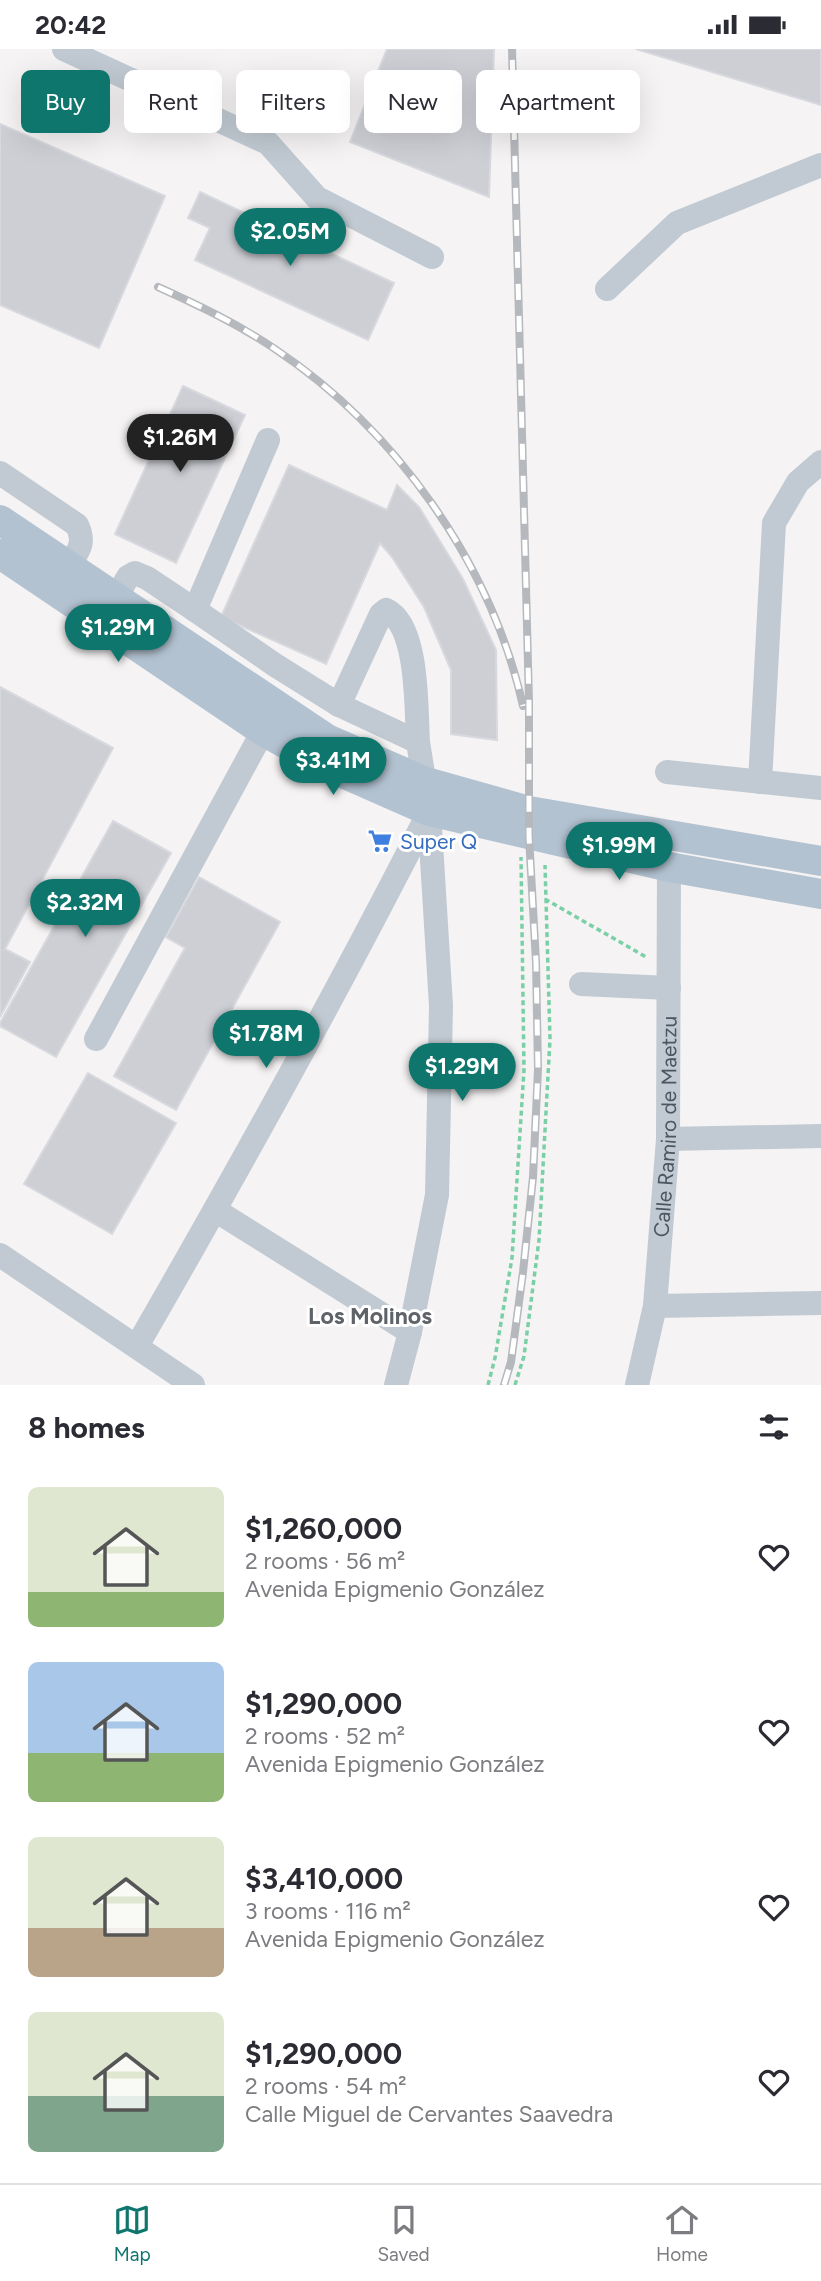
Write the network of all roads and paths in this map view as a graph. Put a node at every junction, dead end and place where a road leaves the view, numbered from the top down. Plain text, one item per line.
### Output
1 (64, 49) edge
2 (821, 165) edge
3 (432, 257) dead end
4 (607, 289) dead end
5 (268, 440) dead end
6 (821, 462) edge
7 (0, 473) edge
8 (0, 520) edge
9 (0, 555) edge
10 (68, 567) junction
11 (115, 599) junction
12 (195, 610) junction
13 (339, 705) junction
14 (263, 731) junction
15 (418, 742) junction
16 (667, 772) dead end
17 (760, 782) junction
18 (821, 788) edge
19 (428, 797) junction
20 (533, 837) junction
21 (821, 861) edge
22 (669, 867) junction
23 (821, 894) edge
24 (544, 899) junction
25 (669, 979) junction
26 (580, 984) dead end
27 (96, 1039) dead end
28 (821, 1136) edge
29 (668, 1139) junction
30 (215, 1210) junction
31 (0, 1255) edge
32 (821, 1303) edge
33 (655, 1306) junction
34 (410, 1332) junction
35 (136, 1346) junction
36 (193, 1385) edge
37 (396, 1385) edge
38 (488, 1385) edge
39 (515, 1385) edge
40 (638, 1385) edge

1 - 3 street
2 - 4 street
5 - 12 street
6 - 17 street
7 - 10 street
8 - 10 main road
9 - 14 main road
10 - 11 main road
11 - 12 street
11 - 19 main road
12 - 13 street
13 - 15 street
13 - 15 street
14 - 19 main road
14 - 27 street
15 - 19 street
16 - 17 street
17 - 18 street
19 - 20 main road
19 - 21 main road
19 - 30 street
19 - 34 street
20 - 22 main road
20 - 24 path
20 - 38 path
22 - 23 main road
22 - 25 street, Calle Ramiro de Maetzu
24 - 25 path
24 - 39 path
25 - 26 street
25 - 29 street, Calle Ramiro de Maetzu
28 - 29 street
29 - 33 street, Calle Ramiro de Maetzu
30 - 34 street
30 - 35 street
31 - 35 street
32 - 33 street
33 - 40 street, Calle Ramiro de Maetzu
34 - 37 street
35 - 36 street

